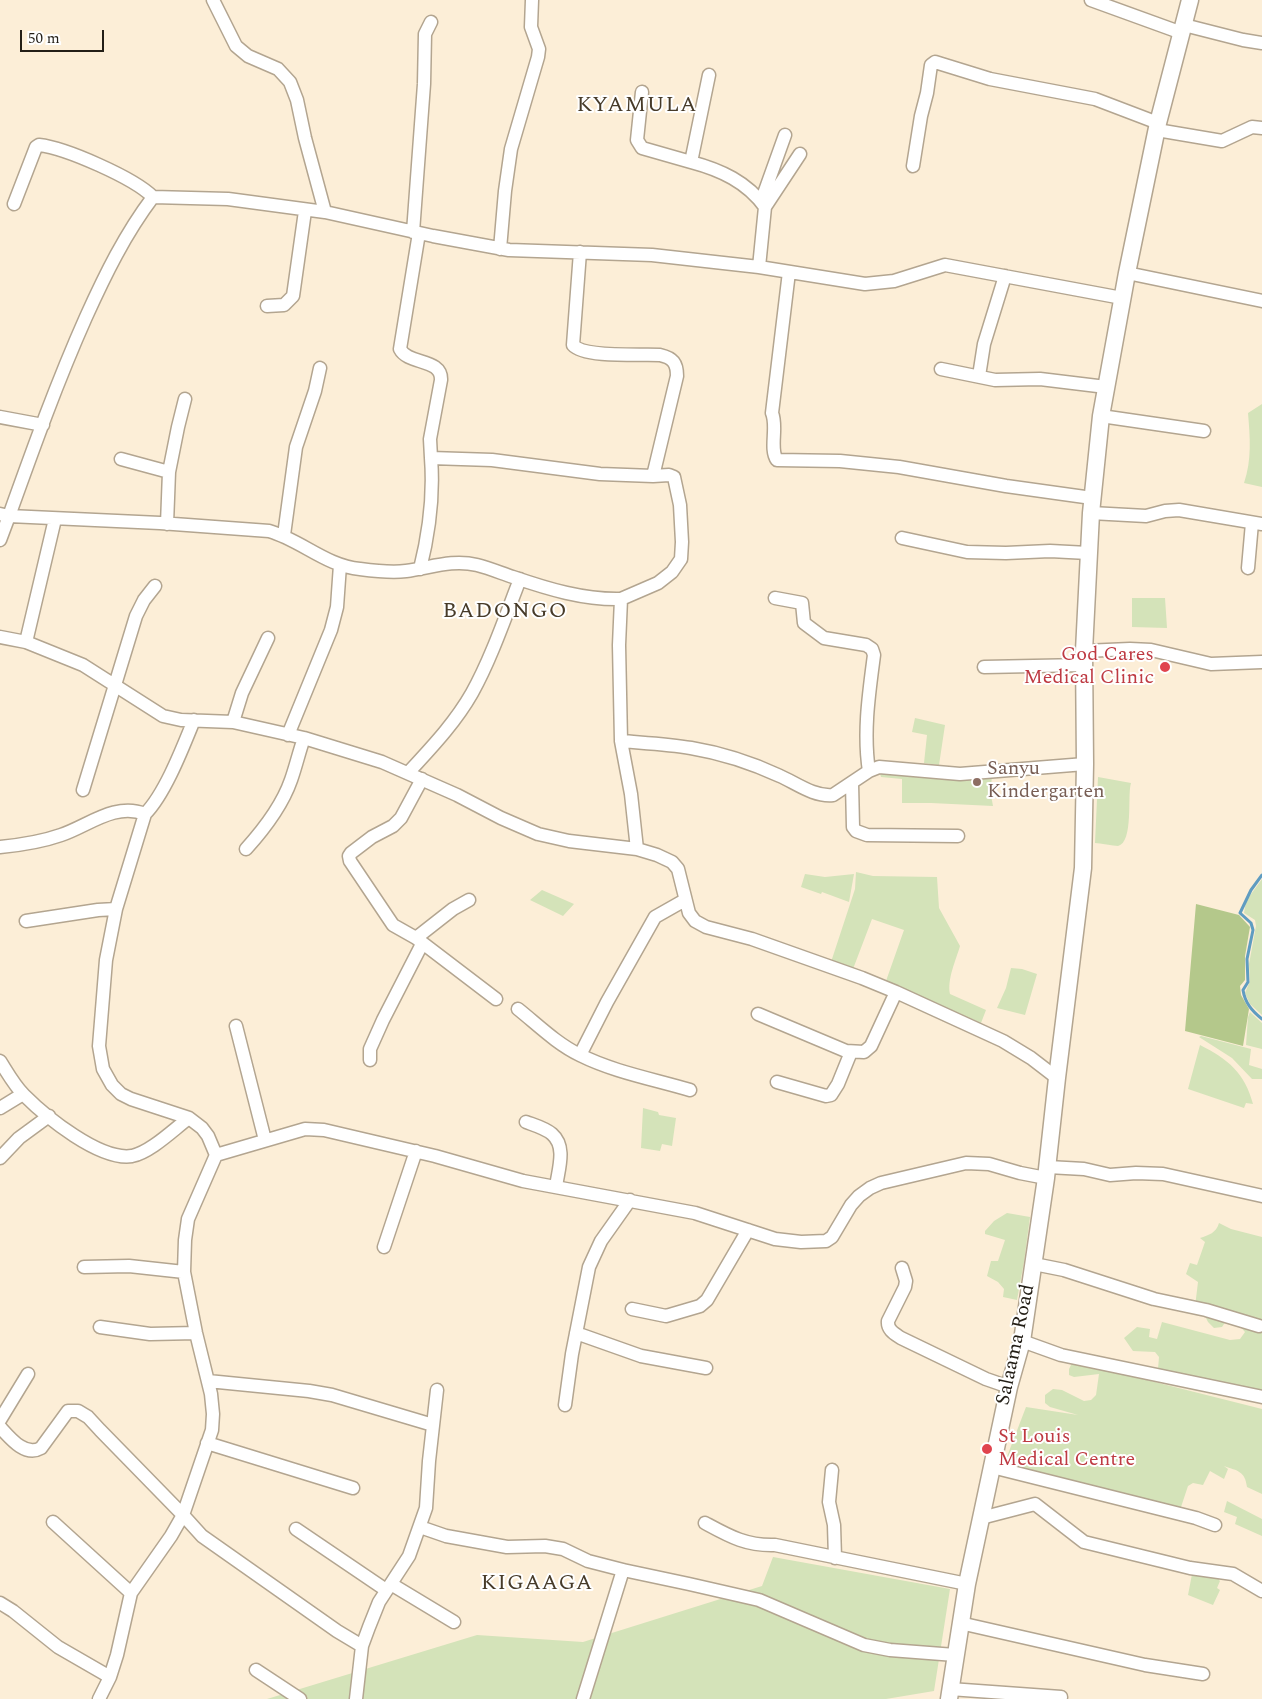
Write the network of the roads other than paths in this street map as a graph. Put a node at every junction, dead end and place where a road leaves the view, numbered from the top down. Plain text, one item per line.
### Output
1 (213, 0) edge
2 (532, 0) edge
3 (1091, 0) edge
4 (1190, 0) edge
5 (431, 22) dead end
6 (1183, 29) junction
7 (1262, 43) edge
8 (709, 76) dead end
9 (642, 92) dead end
10 (1158, 126) junction
11 (1262, 128) edge
12 (785, 135) dead end
13 (800, 154) dead end
14 (691, 162) junction
15 (913, 166) dead end
16 (153, 197) junction
17 (14, 204) dead end
18 (763, 205) junction
19 (305, 211) junction
20 (325, 212) junction
21 (416, 232) junction
22 (500, 249) junction
23 (580, 252) junction
24 (759, 267) junction
25 (789, 272) junction
26 (1126, 273) junction
27 (1005, 276) junction
28 (1122, 298) junction
29 (1262, 301) edge
30 (267, 306) dead end
31 (320, 368) dead end
32 (941, 369) dead end
33 (979, 376) junction
34 (1106, 387) junction
35 (185, 399) dead end
36 (1101, 416) junction
37 (0, 417) edge
38 (42, 425) junction
39 (1204, 431) dead end
40 (431, 458) junction
41 (121, 459) dead end
42 (169, 472) junction
43 (652, 476) junction
44 (1092, 506) junction
45 (4, 515) edge
46 (55, 519) junction
47 (167, 524) junction
48 (1257, 524) edge
49 (284, 535) junction
50 (902, 538) dead end
51 (0, 540) edge
52 (1088, 554) junction
53 (340, 565) junction
54 (1248, 568) dead end
55 (420, 569) junction
56 (520, 579) junction
57 (155, 586) dead end
58 (775, 598) dead end
59 (621, 599) junction
60 (0, 637) edge
61 (268, 638) dead end
62 (26, 642) junction
63 (1084, 658) junction
64 (1262, 662) edge
65 (984, 667) dead end
66 (116, 685) junction
67 (194, 720) junction
68 (233, 722) junction
69 (288, 735) junction
70 (304, 738) junction
71 (621, 741) junction
72 (1086, 764) junction
73 (869, 771) junction
74 (408, 773) junction
75 (422, 779) junction
76 (852, 783) junction
77 (83, 790) dead end
78 (146, 814) junction
79 (958, 836) dead end
80 (0, 846) edge
81 (246, 849) dead end
82 (637, 849) junction
83 (469, 900) dead end
84 (685, 900) junction
85 (116, 909) junction
86 (26, 921) dead end
87 (420, 941) junction
88 (896, 992) junction
89 (496, 999) dead end
90 (518, 1010) dead end
91 (758, 1014) dead end
92 (236, 1026) dead end
93 (851, 1052) junction
94 (580, 1055) junction
95 (0, 1060) edge
96 (370, 1060) dead end
97 (1057, 1078) junction
98 (778, 1082) dead end
99 (690, 1090) dead end
100 (23, 1094) junction
101 (0, 1108) edge
102 (49, 1116) junction
103 (189, 1118) junction
104 (526, 1122) dead end
105 (265, 1140) junction
106 (416, 1151) junction
107 (216, 1155) junction
108 (0, 1158) edge
109 (1047, 1172) junction
110 (556, 1187) junction
111 (1262, 1196) edge
112 (630, 1200) junction
113 (748, 1230) junction
114 (384, 1247) dead end
115 (1034, 1264) junction
116 (84, 1267) dead end
117 (902, 1268) dead end
118 (184, 1272) junction
119 (632, 1309) dead end
120 (1259, 1326) dead end
121 (100, 1327) dead end
122 (576, 1332) junction
123 (196, 1334) junction
124 (1022, 1341) junction
125 (706, 1368) dead end
126 (28, 1374) dead end
127 (208, 1381) junction
128 (1009, 1387) junction
129 (438, 1390) dead end
130 (1262, 1397) edge
131 (565, 1405) dead end
132 (0, 1420) edge
133 (433, 1424) junction
134 (0, 1427) edge
135 (207, 1443) junction
136 (992, 1467) junction
137 (832, 1470) dead end
138 (353, 1488) dead end
139 (183, 1515) junction
140 (981, 1518) junction
141 (52, 1522) dead end
142 (705, 1523) dead end
143 (1215, 1525) dead end
144 (420, 1528) junction
145 (296, 1530) dead end
146 (835, 1558) junction
147 (623, 1570) junction
148 (967, 1584) junction
149 (388, 1587) junction
150 (1262, 1591) edge
151 (131, 1593) junction
152 (0, 1603) edge
153 (454, 1622) dead end
154 (960, 1623) junction
155 (362, 1646) junction
156 (955, 1654) junction
157 (256, 1670) dead end
158 (1203, 1674) dead end
159 (110, 1677) junction
160 (950, 1694) edge
161 (1061, 1696) dead end
162 (98, 1699) edge
163 (300, 1699) edge
164 (356, 1699) edge
165 (582, 1699) edge

1 - 20 street
2 - 22 street
3 - 6 street
4 - 6 main road, Salaama Road
5 - 21 street
6 - 7 street
6 - 10 main road, Salaama Road
8 - 14 street
9 - 14 street
10 - 11 street
10 - 15 street
10 - 26 main road, Salaama Road
12 - 18 street
13 - 18 street
14 - 18 street
16 - 17 street
16 - 19 street
16 - 38 street
18 - 24 street
19 - 20 street
19 - 30 street
20 - 21 street
21 - 22 street
21 - 40 street
22 - 23 street
23 - 24 street
23 - 43 street
24 - 25 street
25 - 27 street
25 - 44 street
26 - 28 main road, Salaama Road
26 - 29 street
27 - 28 street
27 - 33 street
28 - 34 main road, Salaama Road
31 - 49 street
32 - 33 street
33 - 34 street
34 - 36 main road, Salaama Road
35 - 42 street
36 - 39 street
36 - 44 main road, Salaama Road
37 - 38 street
38 - 45 street
40 - 43 street
40 - 55 street
41 - 42 street
42 - 47 street
43 - 59 street
44 - 48 street
44 - 52 main road, Salaama Road
45 - 46 street
45 - 51 street
46 - 47 street
46 - 62 street
47 - 49 street
48 - 54 street
49 - 53 street
50 - 52 street
52 - 63 main road, Salaama Road
53 - 55 street
53 - 69 street
55 - 56 street
56 - 59 street
56 - 74 street
57 - 66 street
58 - 73 street
59 - 71 street
60 - 62 street
61 - 68 street
62 - 66 street
63 - 64 street
63 - 65 street
63 - 72 main road, Salaama Road
66 - 67 street
66 - 77 street
67 - 68 street
67 - 78 street
68 - 69 street
69 - 70 street
70 - 74 street
70 - 81 street
71 - 76 street
71 - 82 street
72 - 73 street
72 - 97 main road, Salaama Road
73 - 76 street
74 - 75 street
75 - 82 street
75 - 87 street
76 - 79 street
78 - 80 street
78 - 85 street
82 - 84 street
83 - 87 street
84 - 88 street
84 - 94 street
85 - 86 street
85 - 103 street
87 - 89 street
87 - 96 street
88 - 93 street
88 - 97 street
90 - 94 street
91 - 93 street
92 - 105 street
93 - 98 street
94 - 99 street
95 - 100 street
97 - 109 main road, Salaama Road
100 - 101 street
100 - 102 street
102 - 103 street
102 - 108 street
103 - 107 street
104 - 110 street
105 - 106 street
105 - 107 street
106 - 110 street
106 - 114 street
107 - 118 street
109 - 111 street
109 - 113 street
109 - 115 main road, Salaama Road
110 - 112 street
112 - 113 street
112 - 122 street
113 - 119 street
115 - 120 street
115 - 124 main road, Salaama Road
116 - 118 street
117 - 128 street
118 - 123 street
121 - 123 street
122 - 125 street
122 - 131 street
123 - 127 street
124 - 128 main road, Salaama Road
124 - 130 street
126 - 132 street
127 - 133 street
127 - 135 street
128 - 136 main road, Salaama Road
129 - 133 street
133 - 144 street
134 - 139 street
135 - 138 street
135 - 139 street
136 - 140 main road, Salaama Road
136 - 143 street
137 - 146 street
139 - 151 street
139 - 155 street
140 - 148 main road, Salaama Road
140 - 150 street
141 - 151 street
142 - 146 street
144 - 147 street
144 - 149 street
145 - 149 street
146 - 148 street
147 - 156 street
147 - 165 street
148 - 154 main road, Salaama Road
149 - 153 street
149 - 155 street
151 - 159 street
152 - 159 street
154 - 156 main road, Salaama Road
154 - 158 street
155 - 164 street
156 - 160 main road, Salaama Road
157 - 163 street
159 - 162 street
160 - 161 street

